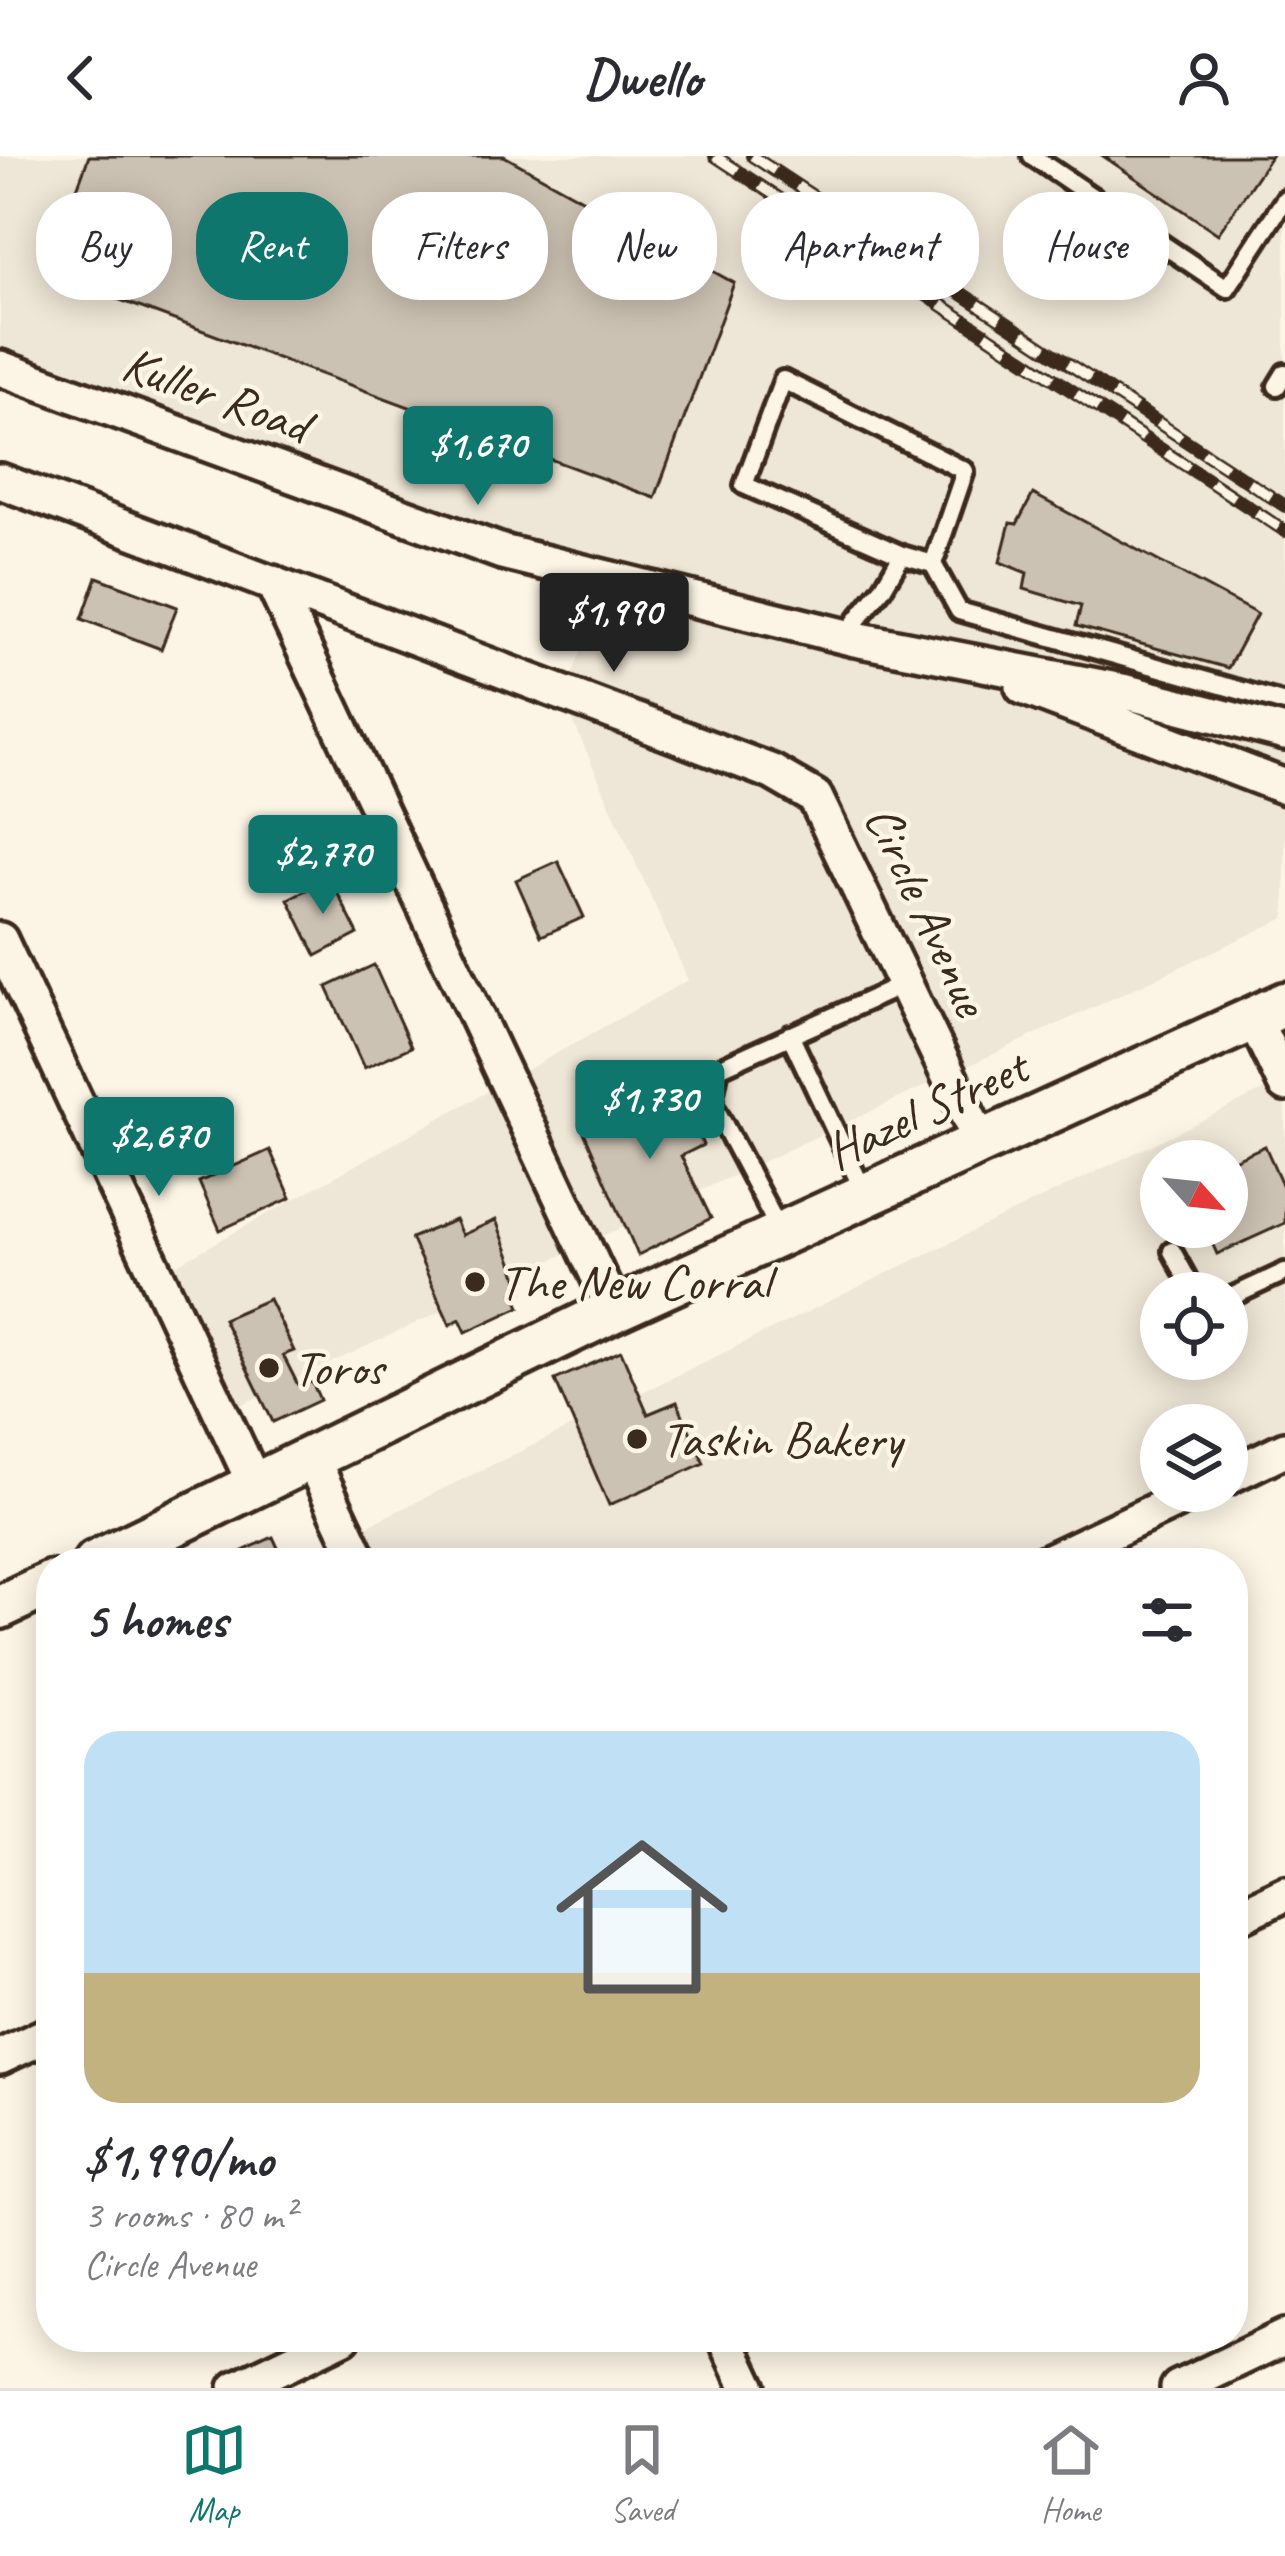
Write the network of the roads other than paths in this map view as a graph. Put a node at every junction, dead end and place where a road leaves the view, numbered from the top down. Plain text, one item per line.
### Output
1 (1032, 156) edge
2 (1285, 199) edge
3 (0, 368) edge
4 (0, 481) edge
5 (902, 555) junction
6 (933, 565) junction
7 (273, 583) junction
8 (843, 636) junction
9 (954, 659) junction
10 (1285, 703) edge
11 (1285, 734) edge
12 (1285, 787) edge
13 (0, 940) edge
14 (904, 984) junction
15 (1269, 1011) edge
16 (790, 1036) junction
17 (1285, 1084) edge
18 (981, 1143) junction
19 (865, 1196) junction
20 (782, 1234) junction
21 (1172, 1251) dead end
22 (1184, 1272) edge
23 (1285, 1272) edge
24 (1248, 1289) edge
25 (614, 1310) junction
26 (1285, 1449) edge
27 (313, 1461) junction
28 (1248, 1467) edge
29 (256, 1487) junction
30 (1153, 1512) edge
31 (126, 1548) edge
32 (354, 1548) edge
33 (1077, 1548) edge
34 (36, 1590) edge
35 (0, 1607) edge
36 (1285, 1894) edge
37 (1248, 1911) edge
38 (36, 2039) edge
39 (0, 2056) edge
40 (1285, 2337) edge
41 (313, 2352) edge
42 (732, 2352) edge
43 (237, 2388) edge
44 (749, 2388) edge
45 (1178, 2388) edge

1 - 2 lane
3 - 8 street, Kuller Road
4 - 7 street, Circle Avenue
5 - 6 lane
5 - 6 lane
5 - 8 lane
6 - 10 lane
7 - 14 street, Circle Avenue
7 - 25 street
8 - 9 street, Kuller Road
9 - 11 street, Kuller Road
9 - 12 street, Kuller Road
13 - 29 street
14 - 16 lane
14 - 18 street, Circle Avenue
15 - 17 street
15 - 18 street, Hazel Street
16 - 19 lane
16 - 20 lane
18 - 19 street, Hazel Street
19 - 20 street, Hazel Street
20 - 25 street, Hazel Street
21 - 22 lane
23 - 24 lane
25 - 27 street, Hazel Street
26 - 28 street
27 - 29 street, Hazel Street
27 - 32 street
29 - 31 street, Hazel Street
30 - 33 street
34 - 35 street
36 - 37 street
38 - 39 street
40 - 45 street
41 - 43 street
42 - 44 street

